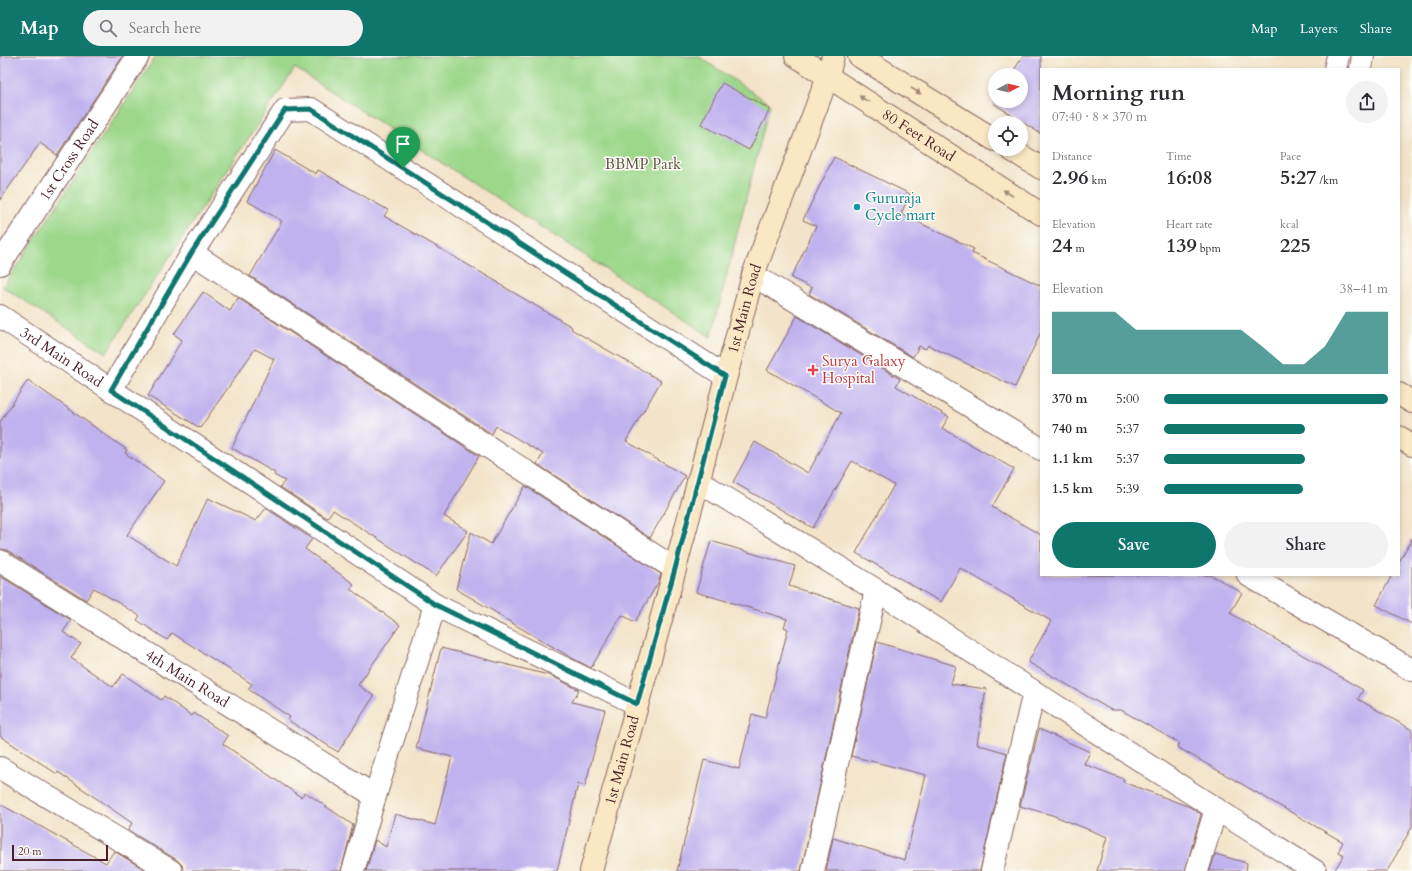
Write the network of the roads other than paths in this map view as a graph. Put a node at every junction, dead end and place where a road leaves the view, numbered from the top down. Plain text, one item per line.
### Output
1 (138, 56) edge
2 (796, 56) edge
3 (859, 56) edge
4 (1338, 56) edge
5 (1363, 56) edge
6 (830, 66) edge
7 (1335, 68) edge
8 (1361, 68) edge
9 (988, 136) edge
10 (1021, 156) edge
11 (1040, 167) edge
12 (1040, 213) edge
13 (192, 252) junction
14 (0, 264) edge
15 (753, 275) junction
16 (0, 316) edge
17 (725, 376) junction
18 (111, 390) junction
19 (1400, 395) edge
20 (1412, 402) edge
21 (1400, 438) edge
22 (1412, 445) edge
23 (1040, 448) edge
24 (698, 481) junction
25 (0, 561) edge
26 (675, 569) junction
27 (1250, 576) edge
28 (876, 590) junction
29 (436, 605) junction
30 (1412, 670) edge
31 (1034, 692) junction
32 (637, 704) junction
33 (0, 768) edge
34 (375, 796) junction
35 (1216, 809) junction
36 (171, 871) edge
37 (353, 871) edge
38 (591, 871) edge
39 (813, 871) edge
40 (992, 871) edge
41 (1196, 871) edge
42 (1315, 871) edge

1 - 14 street, 1st Cross Road
2 - 6 street, 80 Feet Road
3 -> 9 street
4 - 7 street
5 - 8 street
12 -> 6 street, 80 Feet Road
6 - 15 street, 1st Main Road
10 - 11 street
13 - 17 street
13 - 18 street
13 - 26 street
15 - 17 street, 1st Main Road
15 - 23 street
16 - 18 street, 3rd Main Road
17 - 24 street, 1st Main Road
18 - 29 street, 3rd Main Road
19 - 20 street
21 - 22 street
24 - 26 street, 1st Main Road
24 - 28 street
25 - 34 street, 4th Main Road
26 - 32 street, 1st Main Road
27 - 30 street
28 - 31 street
28 - 39 street
29 - 32 street, 3rd Main Road
29 - 34 street
31 - 35 street
31 - 40 street
32 - 38 street, 1st Main Road
33 - 36 street
34 - 37 street
35 - 41 street
35 - 42 street

